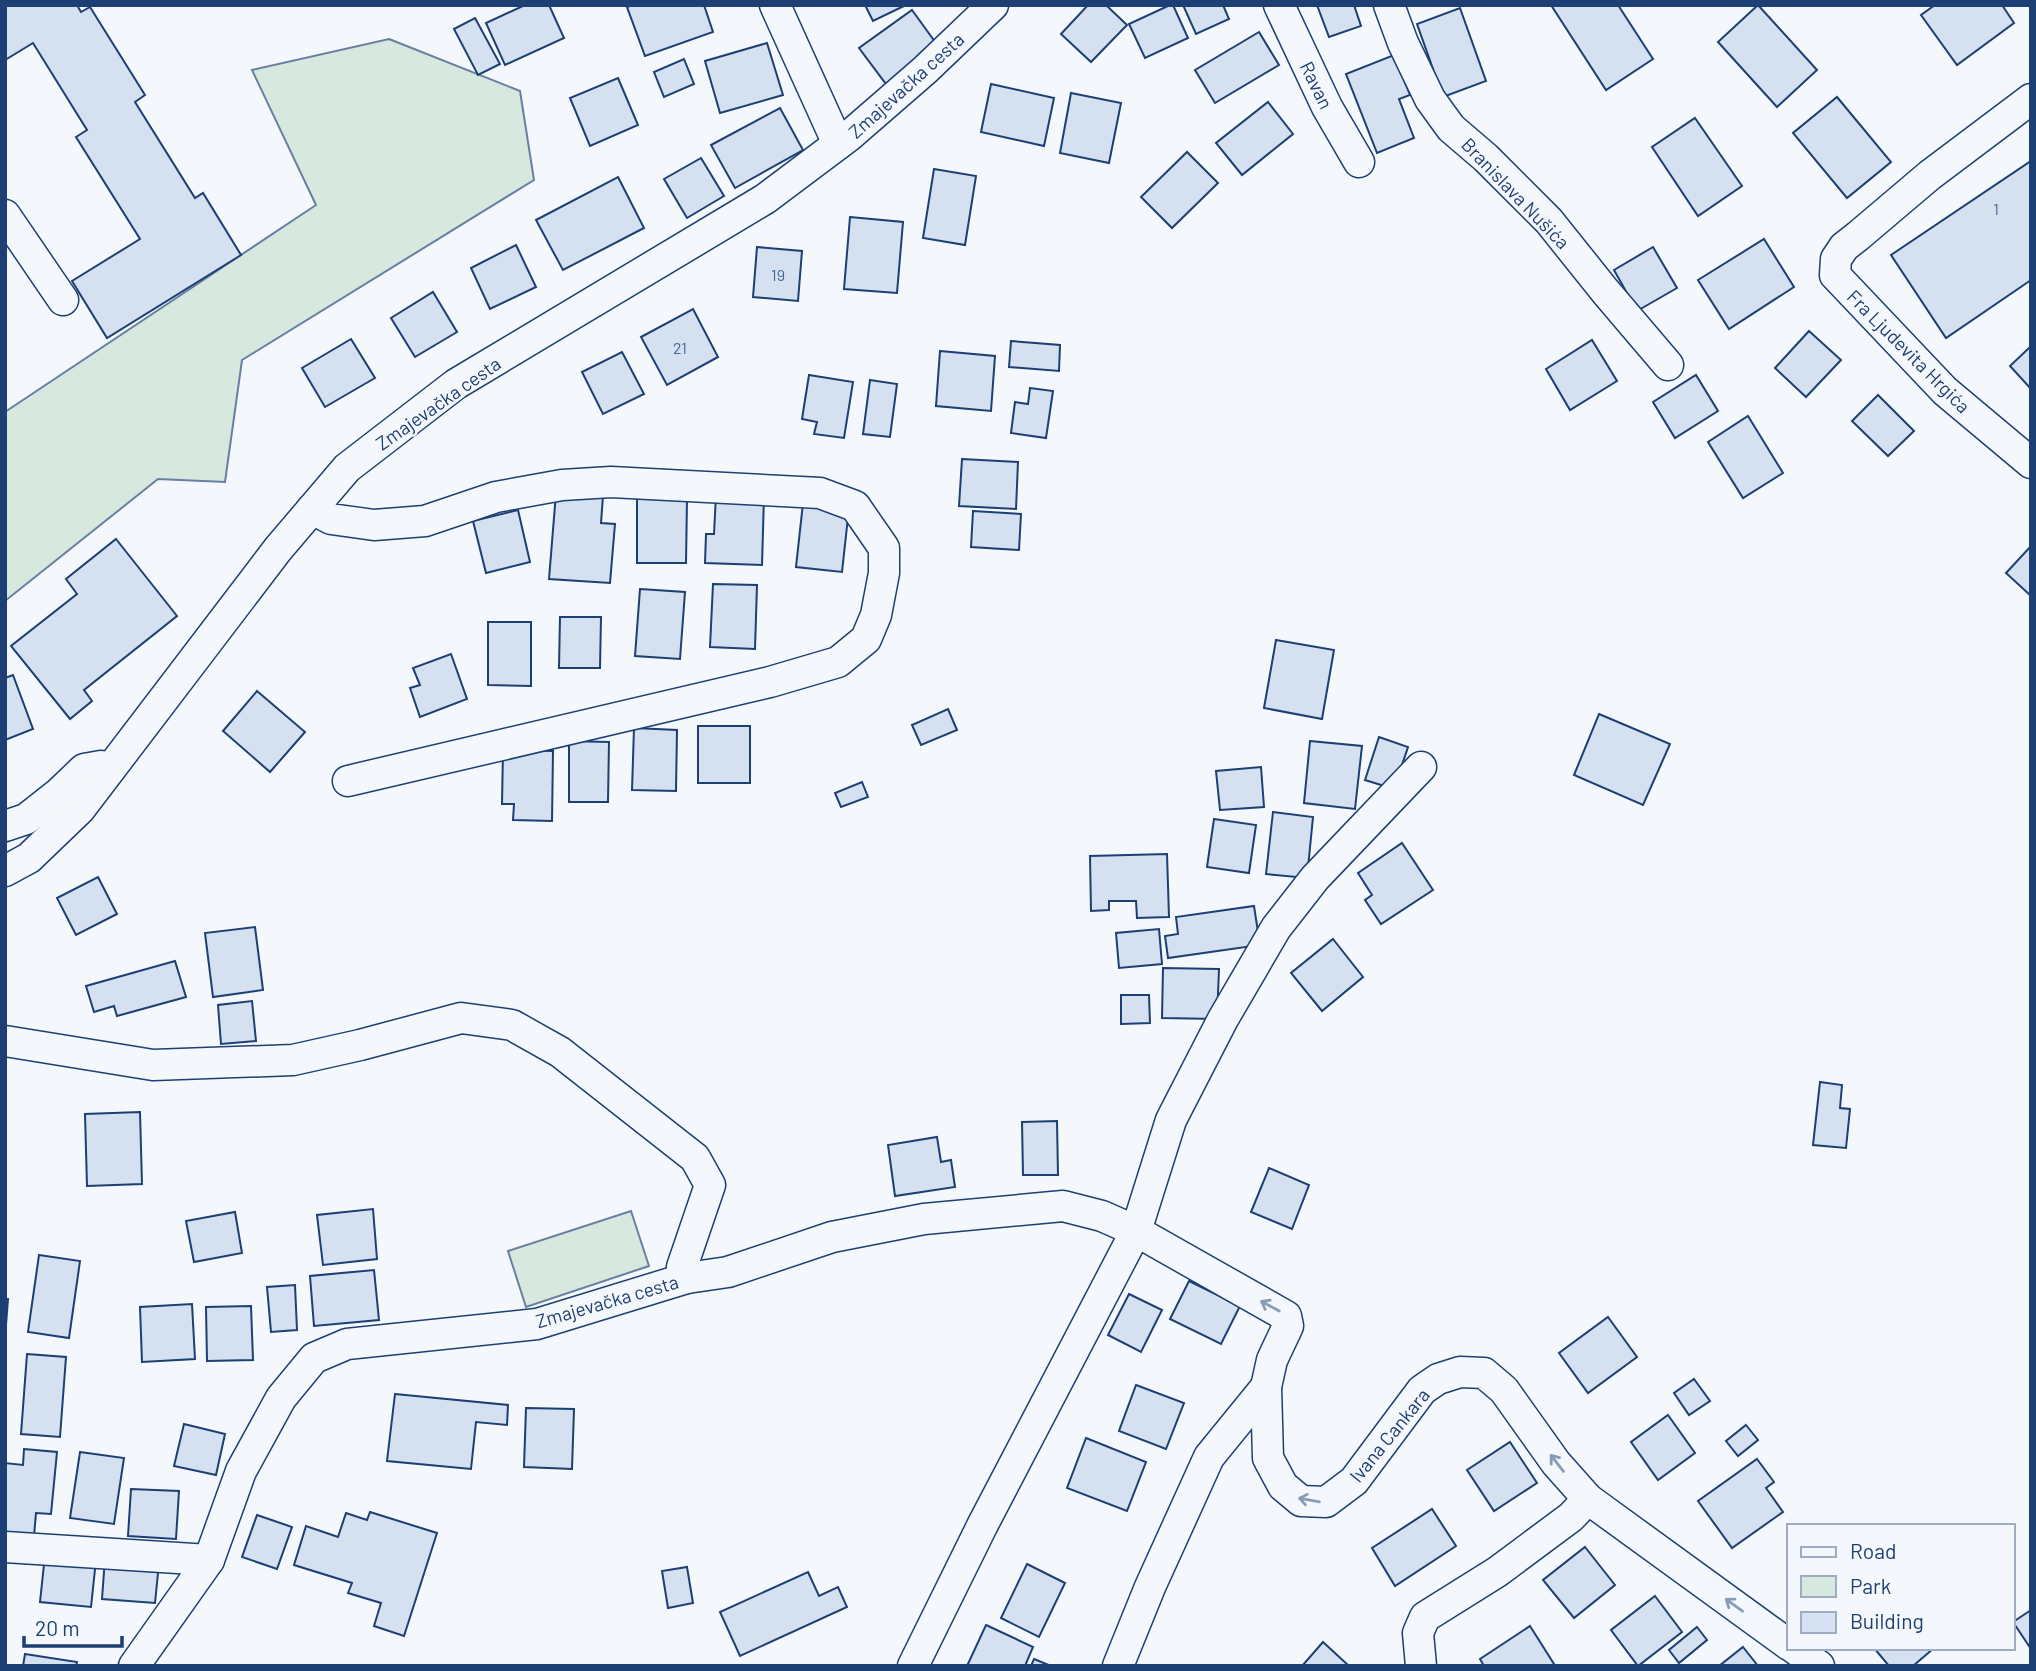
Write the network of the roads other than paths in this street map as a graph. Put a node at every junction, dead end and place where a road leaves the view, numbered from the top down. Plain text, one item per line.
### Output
1 (775, 5) edge
2 (993, 5) edge
3 (1279, 5) edge
4 (1389, 5) edge
5 (2031, 99) edge
6 (838, 144) junction
7 (1359, 162) dead end
8 (5, 215) edge
9 (63, 300) dead end
10 (1668, 365) dead end
11 (2031, 463) edge
12 (312, 509) junction
13 (1421, 767) dead end
14 (110, 769) junction
15 (348, 781) dead end
16 (5, 825) edge
17 (5, 871) edge
18 (5, 1041) edge
19 (1136, 1231) junction
20 (687, 1278) junction
21 (1266, 1387) junction
22 (1588, 1499) junction
23 (5, 1547) edge
24 (209, 1560) junction
25 (1787, 1643) edge
26 (1797, 1650) edge
27 (134, 1666) edge
28 (913, 1666) edge
29 (1118, 1666) edge
30 (1421, 1666) edge
31 (1819, 1666) edge

1 - 6 street
2 - 6 street, Zmajevačka cesta
3 - 7 street, Ravan
4 - 10 street, Branislava Nušića
5 - 11 street, Fra Ljudevita Hrgića
6 - 12 street, Zmajevačka cesta
8 - 9 street
12 - 14 street, Zmajevačka cesta
12 - 15 street
13 - 19 street
14 - 16 street
14 - 17 street, Zmajevačka cesta
18 - 20 street, Zmajevačka cesta
19 - 20 street
21 -> 19 street, Ivana Cankara
19 - 28 street
20 - 24 street, Zmajevačka cesta
22 -> 21 street, Ivana Cankara
21 - 29 street
25 -> 22 street, Ivana Cankara
22 - 30 street
23 - 24 street
24 - 27 street, Zmajevačka cesta
26 - 31 street

